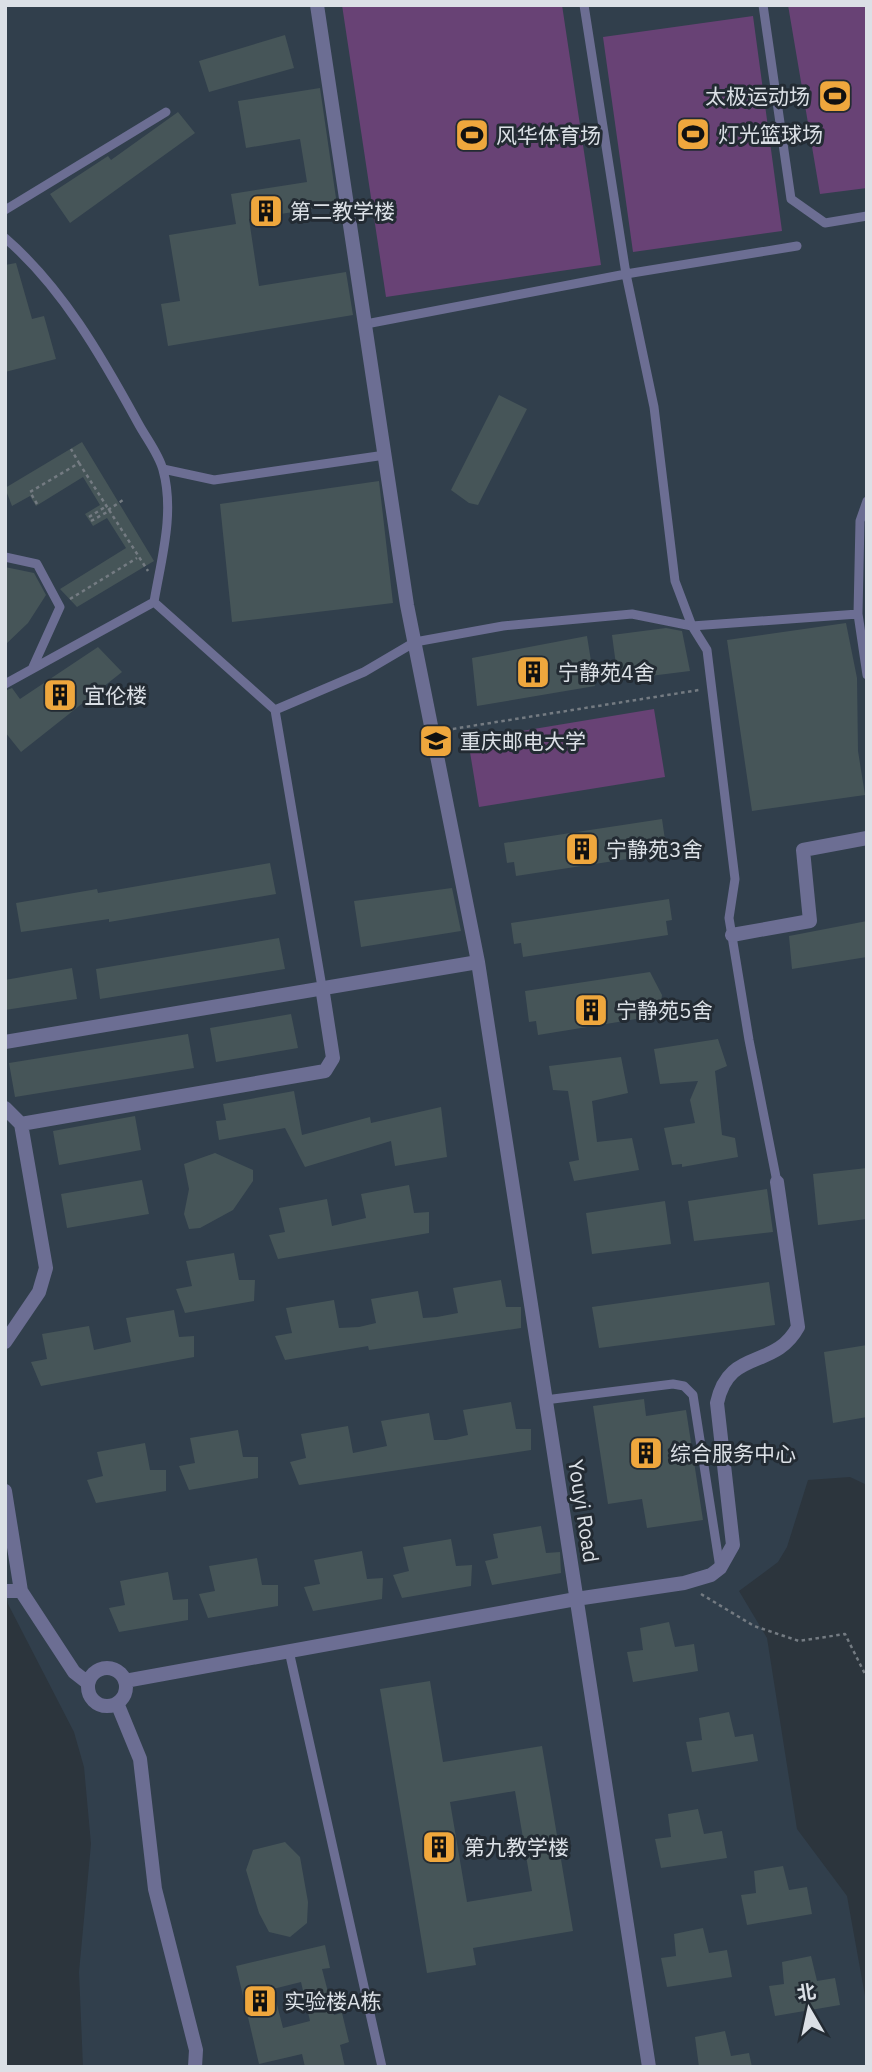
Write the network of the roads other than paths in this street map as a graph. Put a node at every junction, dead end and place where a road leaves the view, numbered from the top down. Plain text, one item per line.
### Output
1 (317, 5) edge
2 (583, 5) edge
3 (762, 5) edge
4 (166, 112) dead end
5 (5, 210) edge
6 (867, 216) edge
7 (5, 238) edge
8 (797, 246) dead end
9 (626, 274) junction
10 (366, 324) junction
11 (385, 455) junction
12 (163, 469) junction
13 (867, 501) edge
14 (5, 557) edge
15 (153, 602) junction
16 (858, 614) junction
17 (692, 626) junction
18 (415, 642) junction
19 (32, 669) junction
20 (867, 675) edge
21 (5, 684) edge
22 (275, 710) junction
23 (867, 838) edge
24 (732, 935) junction
25 (478, 962) junction
26 (323, 986) junction
27 (5, 1042) edge
28 (5, 1108) edge
29 (21, 1124) junction
30 (777, 1182) joint
31 (5, 1342) edge
32 (545, 1400) junction
33 (5, 1491) edge
34 (720, 1568) junction
35 (5, 1591) edge
36 (21, 1591) junction
37 (576, 1599) junction
38 (289, 1651) junction
39 (125, 1681) junction
40 (88, 1684) junction
41 (117, 1703) junction
42 (195, 2067) edge
43 (382, 2067) edge
44 (649, 2067) edge

1 - 10 street, Youyi Road
2 - 9 lane
3 - 6 lane
4 - 5 lane
7 - 12 lane
8 - 9 lane
9 - 10 lane
9 - 17 lane
10 - 11 street, Youyi Road
11 - 12 lane
11 - 18 street, Youyi Road
12 - 15 lane
13 - 16 lane
14 - 19 lane
15 - 19 lane
15 - 22 lane
16 - 17 lane
16 - 20 lane
17 - 18 lane
17 - 24 lane
18 - 22 lane
18 - 25 street, Youyi Road
19 - 21 lane
22 - 26 lane
23 - 24 street
24 - 30 lane
25 - 26 street
25 - 32 street, Youyi Road
26 - 27 street
26 - 29 street
28 - 29 street
29 - 31 street
30 - 34 street
32 - 34 lane
32 - 37 street, Youyi Road
33 - 36 street
34 - 37 street
35 - 36 street
36 - 40 street
37 - 38 street
37 - 44 street, Youyi Road
38 - 39 street
38 - 43 lane
39 - 40 street
39 - 41 street
40 - 41 street
41 - 42 street

